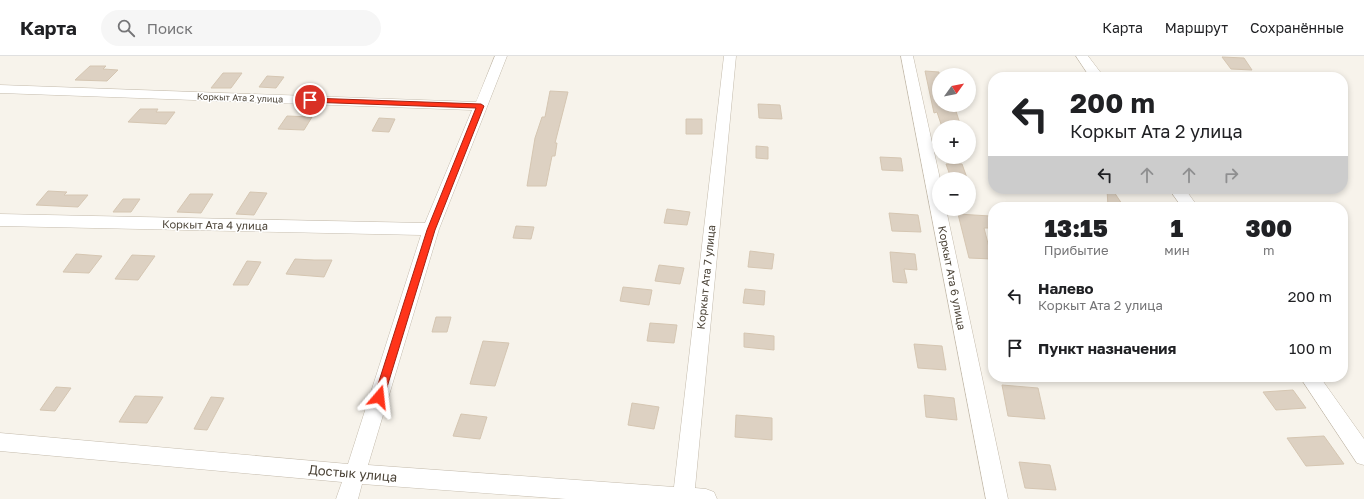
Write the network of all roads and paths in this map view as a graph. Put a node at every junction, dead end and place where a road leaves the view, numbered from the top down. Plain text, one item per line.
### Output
1 (501, 56) edge
2 (730, 56) edge
3 (907, 56) edge
4 (1082, 56) edge
5 (1093, 72) edge
6 (0, 89) edge
7 (481, 106) junction
8 (0, 220) edge
9 (431, 230) junction
10 (1312, 382) edge
11 (0, 442) edge
12 (1364, 456) edge
13 (355, 474) junction
14 (683, 498) edge
15 (348, 499) edge
16 (706, 499) edge
17 (997, 499) edge

1 - 7 street
2 - 14 street, Коркыт Ата 7 улица
3 - 17 street, Коркыт Ата 6 улица
4 - 5 street
6 - 7 street, Коркыт Ата 2 улица
7 - 9 street
8 - 9 street, Коркыт Ата 4 улица
9 - 13 street
10 - 12 street
11 - 13 street, Достык улица
13 - 14 street, Достык улица
13 - 15 street
14 - 16 street, Достык улица

